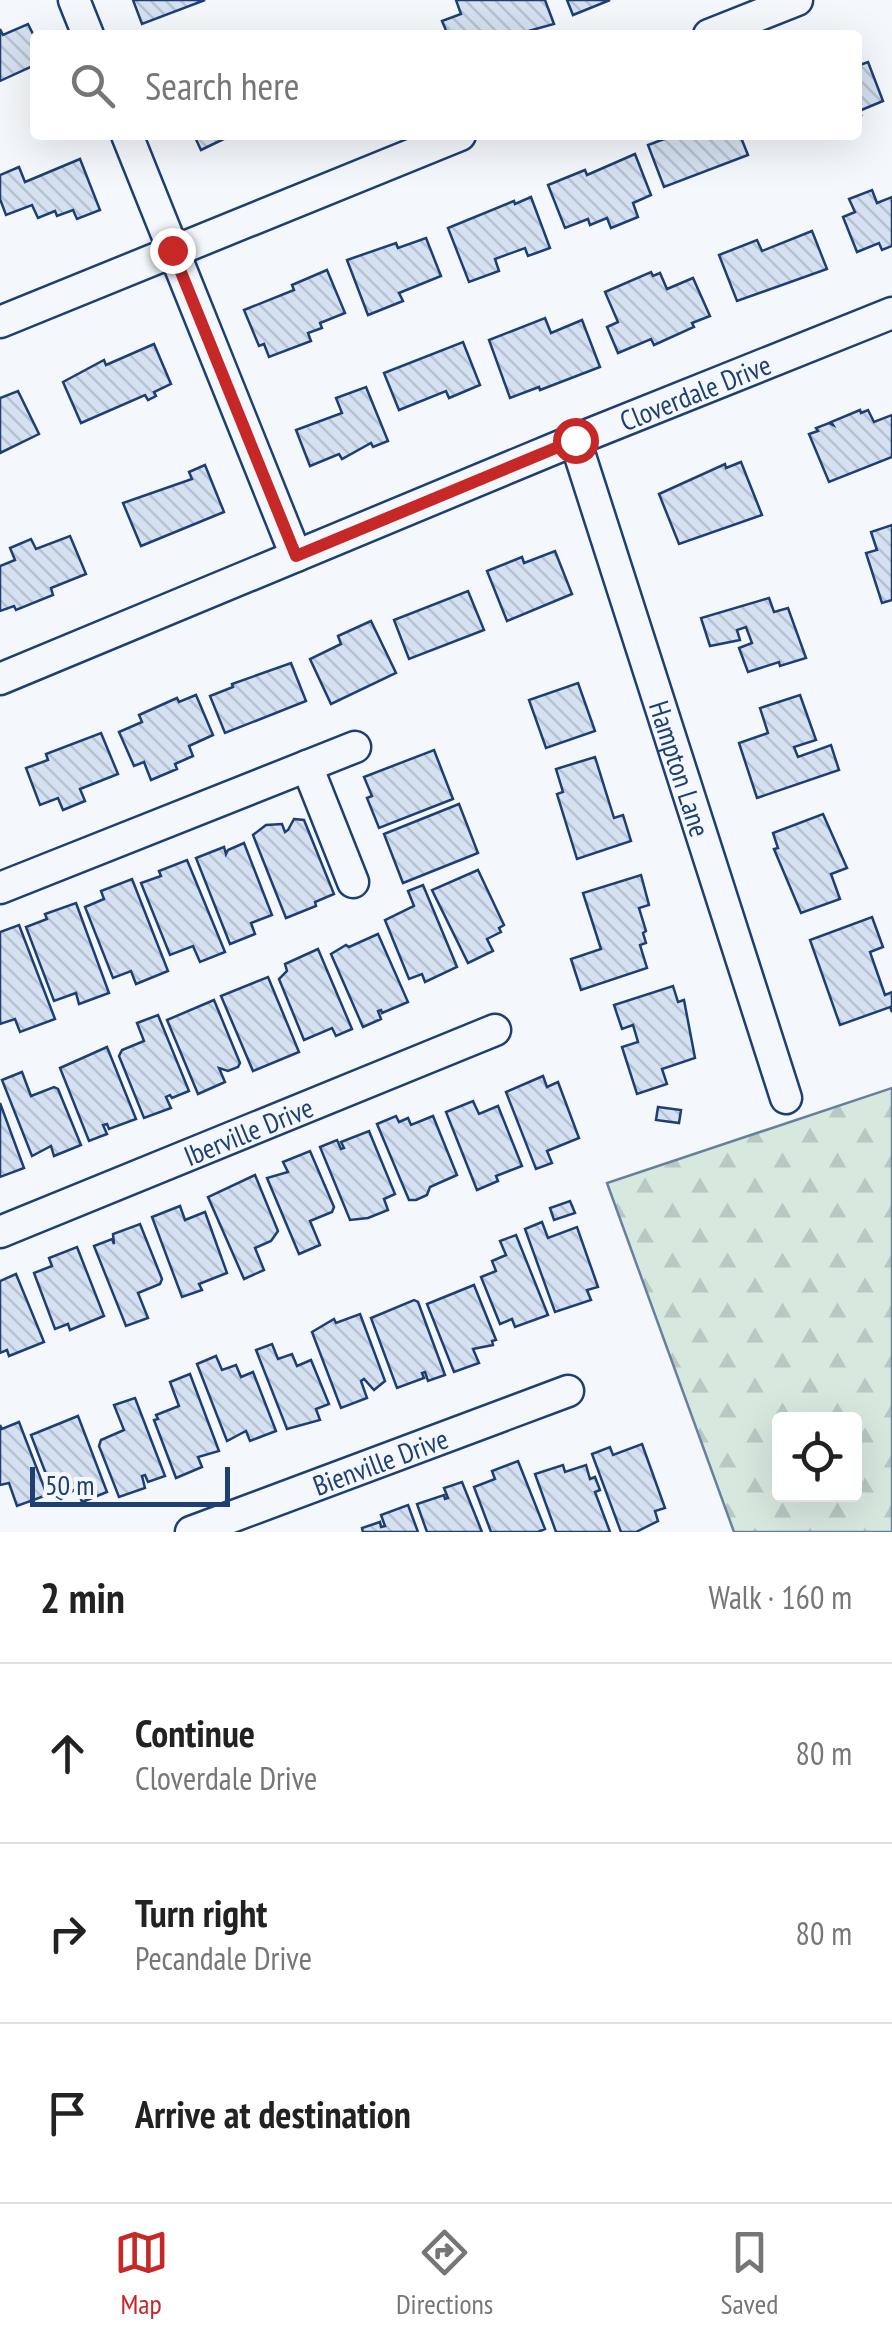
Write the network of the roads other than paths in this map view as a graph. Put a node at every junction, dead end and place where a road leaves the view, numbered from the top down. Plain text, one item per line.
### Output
1 (74, 0) edge
2 (797, 0) edge
3 (86, 30) edge
4 (722, 30) edge
5 (129, 140) edge
6 (447, 140) edge
7 (172, 250) junction
8 (892, 313) edge
9 (0, 322) edge
10 (575, 440) junction
11 (296, 556) junction
12 (0, 679) edge
13 (355, 746) dead end
14 (306, 766) junction
15 (353, 882) dead end
16 (0, 888) edge
17 (495, 1030) dead end
18 (786, 1098) dead end
19 (0, 1232) edge
20 (568, 1392) dead end
21 (192, 1532) edge

1 - 3 street
2 - 4 street
5 - 7 street
6 - 7 street
7 - 9 street
7 - 11 street
8 - 10 street, Cloverdale Drive
10 - 11 street, Cloverdale Drive
10 - 18 street, Hampton Lane
11 - 12 street, Cloverdale Drive
13 - 14 street
14 - 15 street
14 - 16 street
17 - 19 street, Iberville Drive
20 - 21 street, Bienville Drive

